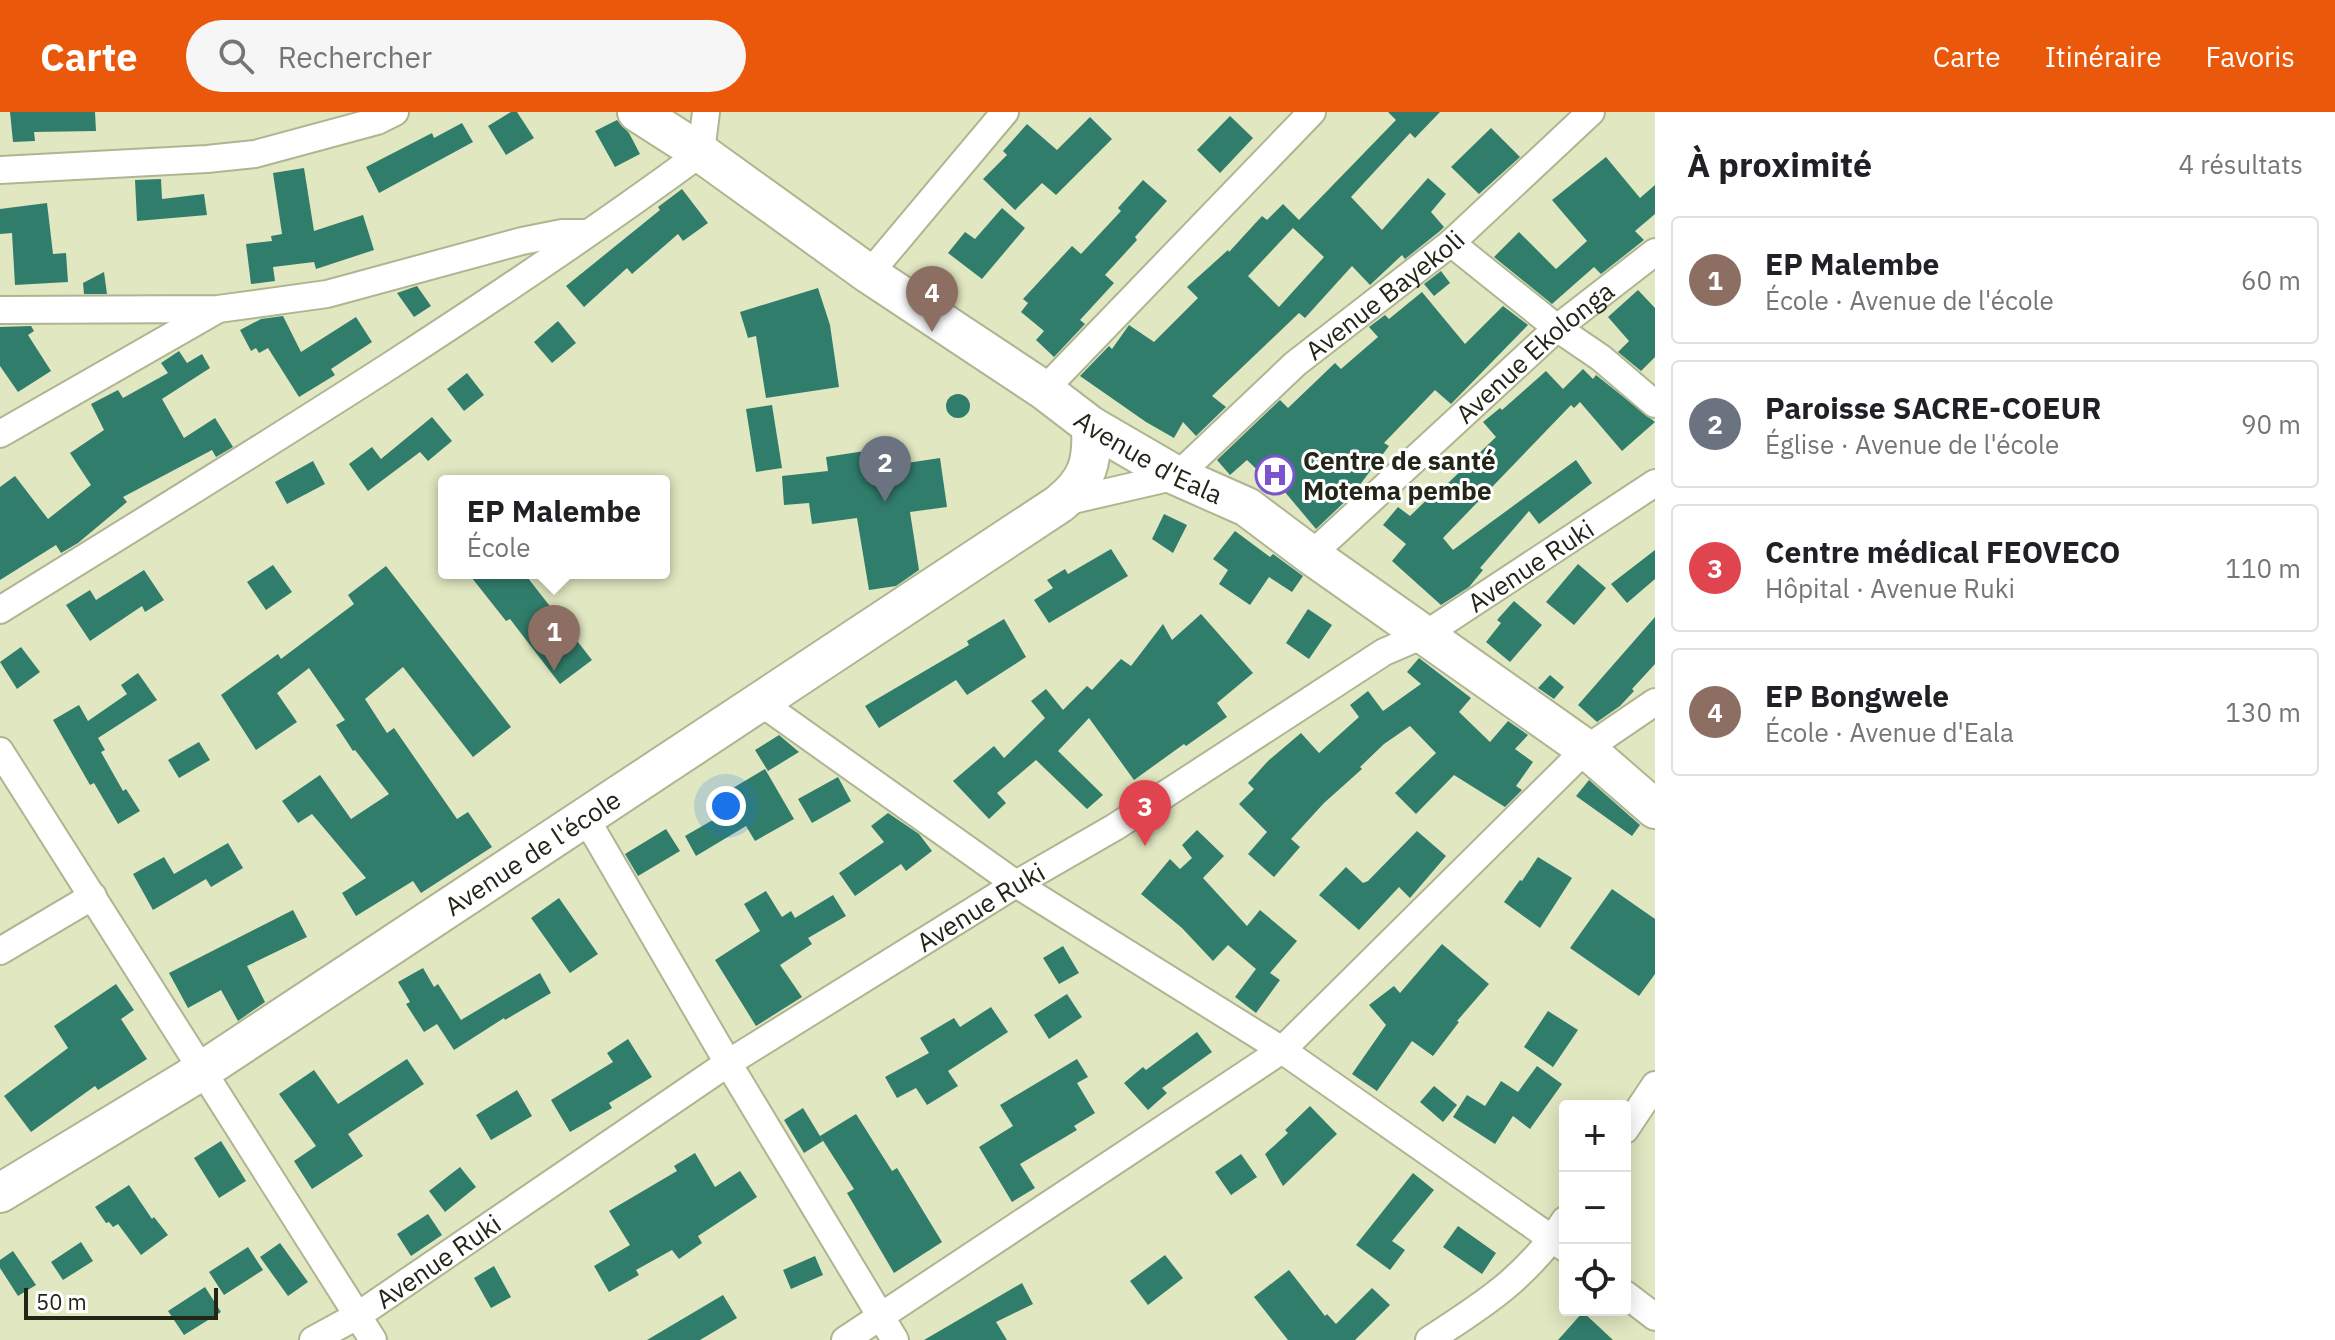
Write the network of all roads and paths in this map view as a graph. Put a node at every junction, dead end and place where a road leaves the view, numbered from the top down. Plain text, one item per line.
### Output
1 (706, 112) edge
2 (1005, 112) edge
3 (1312, 112) edge
4 (1591, 112) edge
5 (378, 115) edge
6 (650, 116) edge
7 (701, 153) junction
8 (0, 170) edge
9 (588, 233) junction
10 (1451, 243) junction
11 (1655, 252) edge
12 (869, 274) junction
13 (218, 309) junction
14 (0, 310) edge
15 (1557, 328) junction
16 (1044, 390) junction
17 (1655, 404) edge
18 (1091, 426) junction
19 (0, 434) edge
20 (1177, 476) junction
21 (1655, 483) edge
22 (1059, 504) junction
23 (1311, 555) junction
24 (0, 610) edge
25 (1426, 634) junction
26 (760, 702) junction
27 (1655, 702) edge
28 (1586, 749) junction
29 (0, 751) edge
30 (1653, 805) edge
31 (585, 817) junction
32 (1016, 884) junction
33 (93, 896) junction
34 (0, 951) edge
35 (1282, 1050) junction
36 (728, 1063) junction
37 (203, 1070) junction
38 (1655, 1085) edge
39 (1631, 1121) edge
40 (0, 1193) edge
41 (1559, 1234) edge
42 (1559, 1237) edge
43 (1631, 1299) edge
44 (357, 1316) junction
45 (1655, 1317) edge
46 (880, 1318) junction
47 (313, 1340) edge
48 (373, 1340) edge
49 (845, 1340) edge
50 (895, 1340) edge
51 (1429, 1340) edge

1 - 7 street
2 - 12 street
3 - 16 street
4 - 10 street, Avenue Bayekoli
5 - 8 street
6 - 7 street, Avenue d'Eala
7 - 9 street
7 - 12 street, Avenue d'Eala
9 - 13 street
9 - 24 street
10 - 15 street
10 - 20 street, Avenue Bayekoli
11 - 15 street, Avenue Ekolonga
12 - 16 street, Avenue d'Eala
13 - 14 street
13 - 19 street
15 - 17 street
15 - 23 street, Avenue Ekolonga
16 - 18 street, Avenue d'Eala
18 - 20 street, Avenue d'Eala
18 - 22 street, Avenue de l'école
20 - 22 street
20 - 23 street, Avenue d'Eala
21 - 25 street, Avenue Ruki
22 - 26 street, Avenue de l'école
23 - 25 street, Avenue d'Eala
25 - 28 street, Avenue d'Eala
25 - 32 street, Avenue Ruki
26 - 31 street, Avenue de l'école
26 - 32 street
27 - 28 street
28 - 30 street, Avenue d'Eala
28 - 35 street
29 - 33 street
31 - 36 street
31 - 37 street, Avenue de l'école
32 - 35 street
32 - 36 street, Avenue Ruki
33 - 34 street
33 - 37 street
35 - 41 street
35 - 46 street
36 - 44 street, Avenue Ruki
36 - 46 street
37 - 40 street, Avenue de l'école
37 - 44 street
38 - 39 street
42 - 51 street
43 - 45 street
44 - 47 street, Avenue Ruki
44 - 48 street
46 - 49 street
46 - 50 street

